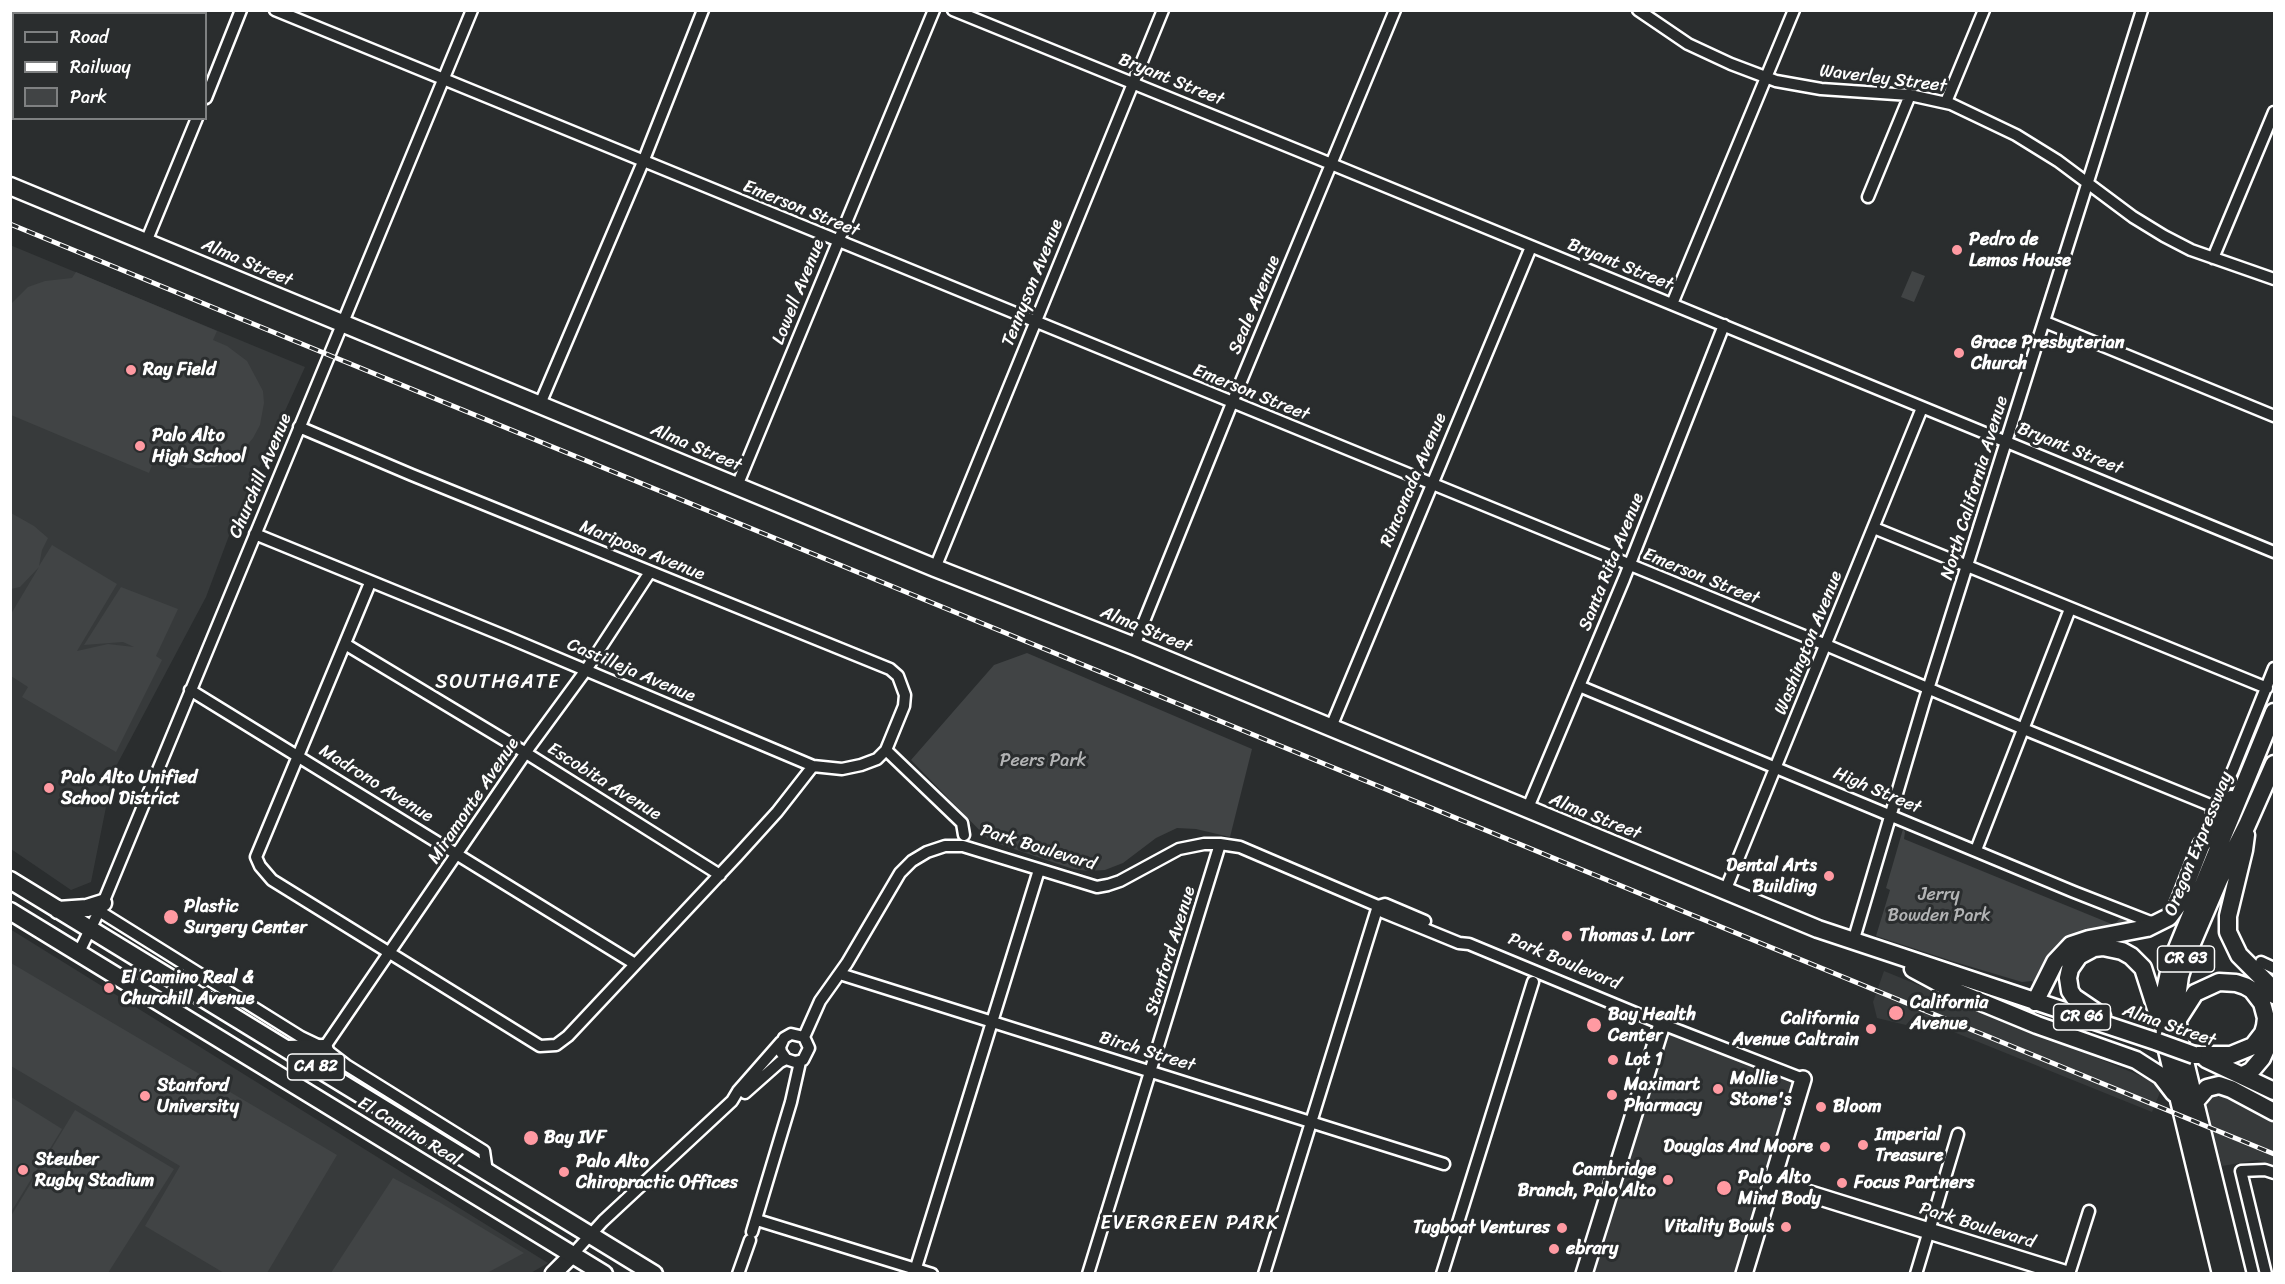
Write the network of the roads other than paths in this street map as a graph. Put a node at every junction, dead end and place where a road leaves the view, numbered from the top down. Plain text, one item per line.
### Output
1 (242, 10) edge
2 (275, 10) edge
3 (472, 10) edge
4 (703, 10) edge
5 (934, 10) edge
6 (953, 10) edge
7 (1163, 10) edge
8 (1395, 10) edge
9 (1638, 10) edge
10 (1794, 10) edge
11 (1984, 10) edge
12 (2142, 10) edge
13 (1766, 77) junction
14 (444, 79) junction
15 (1133, 83) junction
16 (1910, 95) junction
17 (207, 96) edge
18 (1946, 102) junction
19 (2274, 112) edge
20 (196, 120) edge
21 (643, 162) junction
22 (1332, 164) junction
23 (2087, 184) junction
24 (10, 186) edge
25 (1868, 197) dead end
26 (147, 242) junction
27 (838, 242) junction
28 (1531, 247) junction
29 (2213, 258) junction
30 (2274, 279) edge
31 (1672, 304) junction
32 (1035, 322) junction
33 (2045, 322) junction
34 (342, 324) junction
35 (1724, 325) junction
36 (1232, 403) junction
37 (540, 404) junction
38 (1922, 408) junction
39 (2274, 416) edge
40 (299, 427) junction
41 (2006, 441) junction
42 (1430, 485) junction
43 (737, 486) junction
44 (1874, 528) junction
45 (255, 534) junction
46 (2274, 552) edge
47 (1629, 566) junction
48 (1968, 566) junction
49 (935, 568) junction
50 (650, 572) junction
51 (370, 583) junction
52 (2070, 609) junction
53 (345, 644) junction
54 (1826, 645) junction
55 (1134, 646) junction
56 (2274, 668) edge
57 (585, 670) junction
58 (1579, 686) junction
59 (2267, 688) junction
60 (1928, 689) junction
61 (190, 690) junction
62 (2274, 712) edge
63 (1331, 727) junction
64 (2022, 729) junction
65 (886, 750) junction
66 (526, 753) junction
67 (299, 755) junction
68 (2274, 764) edge
69 (813, 766) junction
70 (1775, 767) junction
71 (2250, 771) junction
72 (2214, 807) junction
73 (1527, 810) junction
74 (1890, 815) junction
75 (2247, 825) junction
76 (964, 835) dead end
77 (1220, 844) junction
78 (2201, 846) junction
79 (1976, 850) junction
80 (458, 855) junction
81 (1039, 870) junction
82 (720, 875) junction
83 (10, 880) edge
84 (1725, 891) junction
85 (1378, 906) junction
86 (101, 907) junction
87 (58, 910) junction
88 (10, 911) edge
89 (2163, 922) junction
90 (91, 929) junction
91 (1853, 942) junction
92 (389, 952) junction
93 (1884, 952) junction
94 (78, 954) junction
95 (2261, 963) dead end
96 (635, 964) junction
97 (2274, 968) edge
98 (840, 974) junction
99 (1533, 982) dead end
100 (2274, 995) edge
101 (2035, 1002) junction
102 (992, 1021) junction
103 (2176, 1021) junction
104 (1662, 1024) junction
105 (2128, 1031) junction
106 (2274, 1032) edge
107 (804, 1036) junction
108 (781, 1042) junction
109 (2161, 1042) junction
110 (324, 1048) junction
111 (287, 1049) junction
112 (2194, 1054) junction
113 (786, 1059) junction
114 (800, 1062) junction
115 (1152, 1071) junction
116 (2243, 1075) junction
117 (335, 1078) junction
118 (1803, 1079) joint
119 (2274, 1091) edge
120 (732, 1101) junction
121 (2188, 1105) junction
122 (2274, 1112) edge
123 (1311, 1121) junction
124 (1958, 1134) dead end
125 (1444, 1164) dead end
126 (487, 1172) junction
127 (2274, 1173) edge
128 (1772, 1182) junction
129 (2089, 1211) dead end
130 (757, 1220) junction
131 (1929, 1231) junction
132 (590, 1235) junction
133 (572, 1255) junction
134 (915, 1271) edge
135 (553, 1274) edge
136 (604, 1274) edge
137 (654, 1274) edge
138 (738, 1274) edge
139 (932, 1274) edge
140 (1088, 1274) edge
141 (1264, 1274) edge
142 (1442, 1274) edge
143 (1584, 1274) edge
144 (1744, 1274) edge
145 (1916, 1274) edge
146 (2068, 1274) edge
147 (2221, 1274) edge
148 (2237, 1274) edge
149 (2266, 1274) edge

1 - 17 street
2 - 14 street, Emerson Street
3 - 14 street, Churchill Avenue
4 - 21 street
5 - 27 street, Lowell Avenue
6 - 15 street, Bryant Street
7 - 15 street, Tennyson Avenue
8 - 22 street, Seale Avenue
9 - 13 street, Waverley Street
10 - 13 street
11 - 18 street
12 - 23 street, North California Avenue
13 - 16 street, Waverley Street
13 - 31 street
14 - 21 street, Emerson Street
14 - 34 street, Churchill Avenue
15 - 22 street, Bryant Street
15 - 32 street, Tennyson Avenue
16 - 18 street, Waverley Street
16 - 25 street
18 - 23 street, Waverley Street
19 - 29 street
20 - 26 street
21 - 27 street, Emerson Street
21 - 37 street
22 - 28 street, Bryant Street
22 - 36 street, Seale Avenue
23 - 29 street, Waverley Street
23 - 33 street, North California Avenue
24 - 26 main road, Alma Street
26 - 34 main road, Alma Street
27 - 32 street, Emerson Street
27 - 43 street, Lowell Avenue
28 - 31 street, Bryant Street
28 - 42 street, Rinconada Avenue
29 - 30 street, Waverley Street
31 - 35 street, Bryant Street
32 - 36 street, Emerson Street
32 - 49 street, Tennyson Avenue
33 - 39 street
33 - 41 street, North California Avenue
34 - 37 main road, Alma Street
34 - 40 street, Churchill Avenue
35 - 38 street, Bryant Street
35 - 47 street, Santa Rita Avenue
36 - 42 street, Emerson Street
36 - 55 street, Seale Avenue
37 - 43 main road, Alma Street
38 - 41 street, Bryant Street
38 - 44 street, Washington Avenue
40 - 45 street, Churchill Avenue
40 - 50 street, Mariposa Avenue
41 - 46 street, Bryant Street
41 - 48 street, North California Avenue
42 - 47 street, Emerson Street
42 - 63 street, Rinconada Avenue
43 - 49 main road, Alma Street
44 - 48 street
44 - 54 street, Washington Avenue
45 - 51 street, Castilleja Avenue
45 - 61 street, Churchill Avenue
47 - 54 street, Emerson Street
47 - 58 street, Santa Rita Avenue
48 - 52 street
48 - 60 street, North California Avenue
49 - 55 main road, Alma Street
50 - 57 street, Miramonte Avenue
50 - 65 street, Mariposa Avenue
51 - 53 street
51 - 57 street, Castilleja Avenue
52 - 59 street
52 - 64 street
53 - 66 street, Escobita Avenue
53 - 67 street
54 - 60 street, Emerson Street
54 - 70 street, Washington Avenue
55 - 63 main road, Alma Street
56 - 59 street
57 - 66 street, Miramonte Avenue
57 - 69 street, Castilleja Avenue
58 - 70 street, High Street
58 - 73 street, Santa Rita Avenue
59 - 72 street
60 - 64 street, Emerson Street
60 - 74 street, North California Avenue
61 - 67 street, Madrono Avenue
61 - 86 street, Churchill Avenue
62 - 71 main road, Oregon Expressway / CR G3
63 - 73 main road, Alma Street
64 - 72 street, Emerson Street
64 - 79 street
65 - 69 street, Castilleja Avenue
65 - 76 street
66 - 80 street, Miramonte Avenue
66 - 82 street, Escobita Avenue
67 - 80 street, Madrono Avenue
67 - 92 street
68 - 75 main road, Oregon Expressway / CR G3
69 - 82 street
70 - 74 street, High Street
70 - 84 street, Washington Avenue
71 - 78 main road
71 - 109 main road, Oregon Expressway / CR G3
72 - 78 street
73 - 84 main road, Alma Street
74 - 79 street, High Street
74 - 91 street, North California Avenue
75 - 100 main road
75 - 103 main road, Oregon Expressway / CR G3
77 - 81 street, Park Boulevard
77 - 85 street, Park Boulevard
77 - 115 street, Stanford Avenue
78 - 89 main road
79 - 89 street, High Street
80 - 92 street, Miramonte Avenue
80 - 96 street, Madrono Avenue
81 - 98 street, Park Boulevard
81 - 102 street
82 - 96 street
83 - 87 main road, CA 82
84 - 91 main road, Alma Street
85 - 104 street, Park Boulevard
85 - 123 street
86 - 87 main road
86 - 90 street, Churchill Avenue
86 - 110 street
87 - 90 main road, El Camino Real / CA 82
88 - 94 main road, El Camino Real / CA 82
89 - 101 main road
90 - 94 street, Churchill Avenue
90 - 111 main road, El Camino Real / CA 82
91 - 93 main road, Alma Street
92 - 96 street
92 - 110 street, Miramonte Avenue
93 - 101 main road, Alma Street
93 - 121 main road
94 - 133 main road, El Camino Real / CA 82
95 - 97 street
98 - 102 street, Birch Street
98 - 107 street, Park Boulevard
99 - 142 street
101 - 105 main road, Alma Street / CR G6
102 - 115 street, Birch Street
102 - 134 street
103 - 112 main road
103 - 121 main road, Oregon Expressway / CR G3
104 - 118 street, Park Boulevard
104 - 143 street
105 - 109 main road, Alma Street / CR G6
105 - 109 main road
106 - 116 main road
107 - 108 street
107 - 114 street, Park Boulevard
108 - 113 street
108 - 120 street
109 - 112 main road, Alma Street / CR G6, bridge
109 - 121 main road, Oregon Expressway / CR G3
110 - 111 main road
110 - 117 main road
110 - 126 street
111 - 117 main road, El Camino Real / CA 82
112 - 116 main road, Alma Street / CR G6
113 - 114 street
113 - 120 street
114 - 130 street
115 - 123 street, Birch Street
115 - 140 street, Stanford Avenue
116 - 119 main road, Alma Street / CR G6
117 - 126 main road, El Camino Real / CA 82
118 - 128 street
120 - 132 street
121 - 122 main road
121 - 147 main road, Oregon Expressway / CR G3
121 - 148 main road, Oregon Expressway / CR G3
123 - 125 street, Birch Street
123 - 141 street
124 - 131 street
126 - 132 main road, CA 82
127 - 149 street
128 - 131 street, Park Boulevard
128 - 144 street
129 - 146 street
130 - 134 street
130 - 138 street
131 - 145 street
131 - 146 street, Park Boulevard
132 - 133 street
132 - 137 main road, CA 82
133 - 135 street
133 - 136 main road, El Camino Real / CA 82
134 - 139 street

